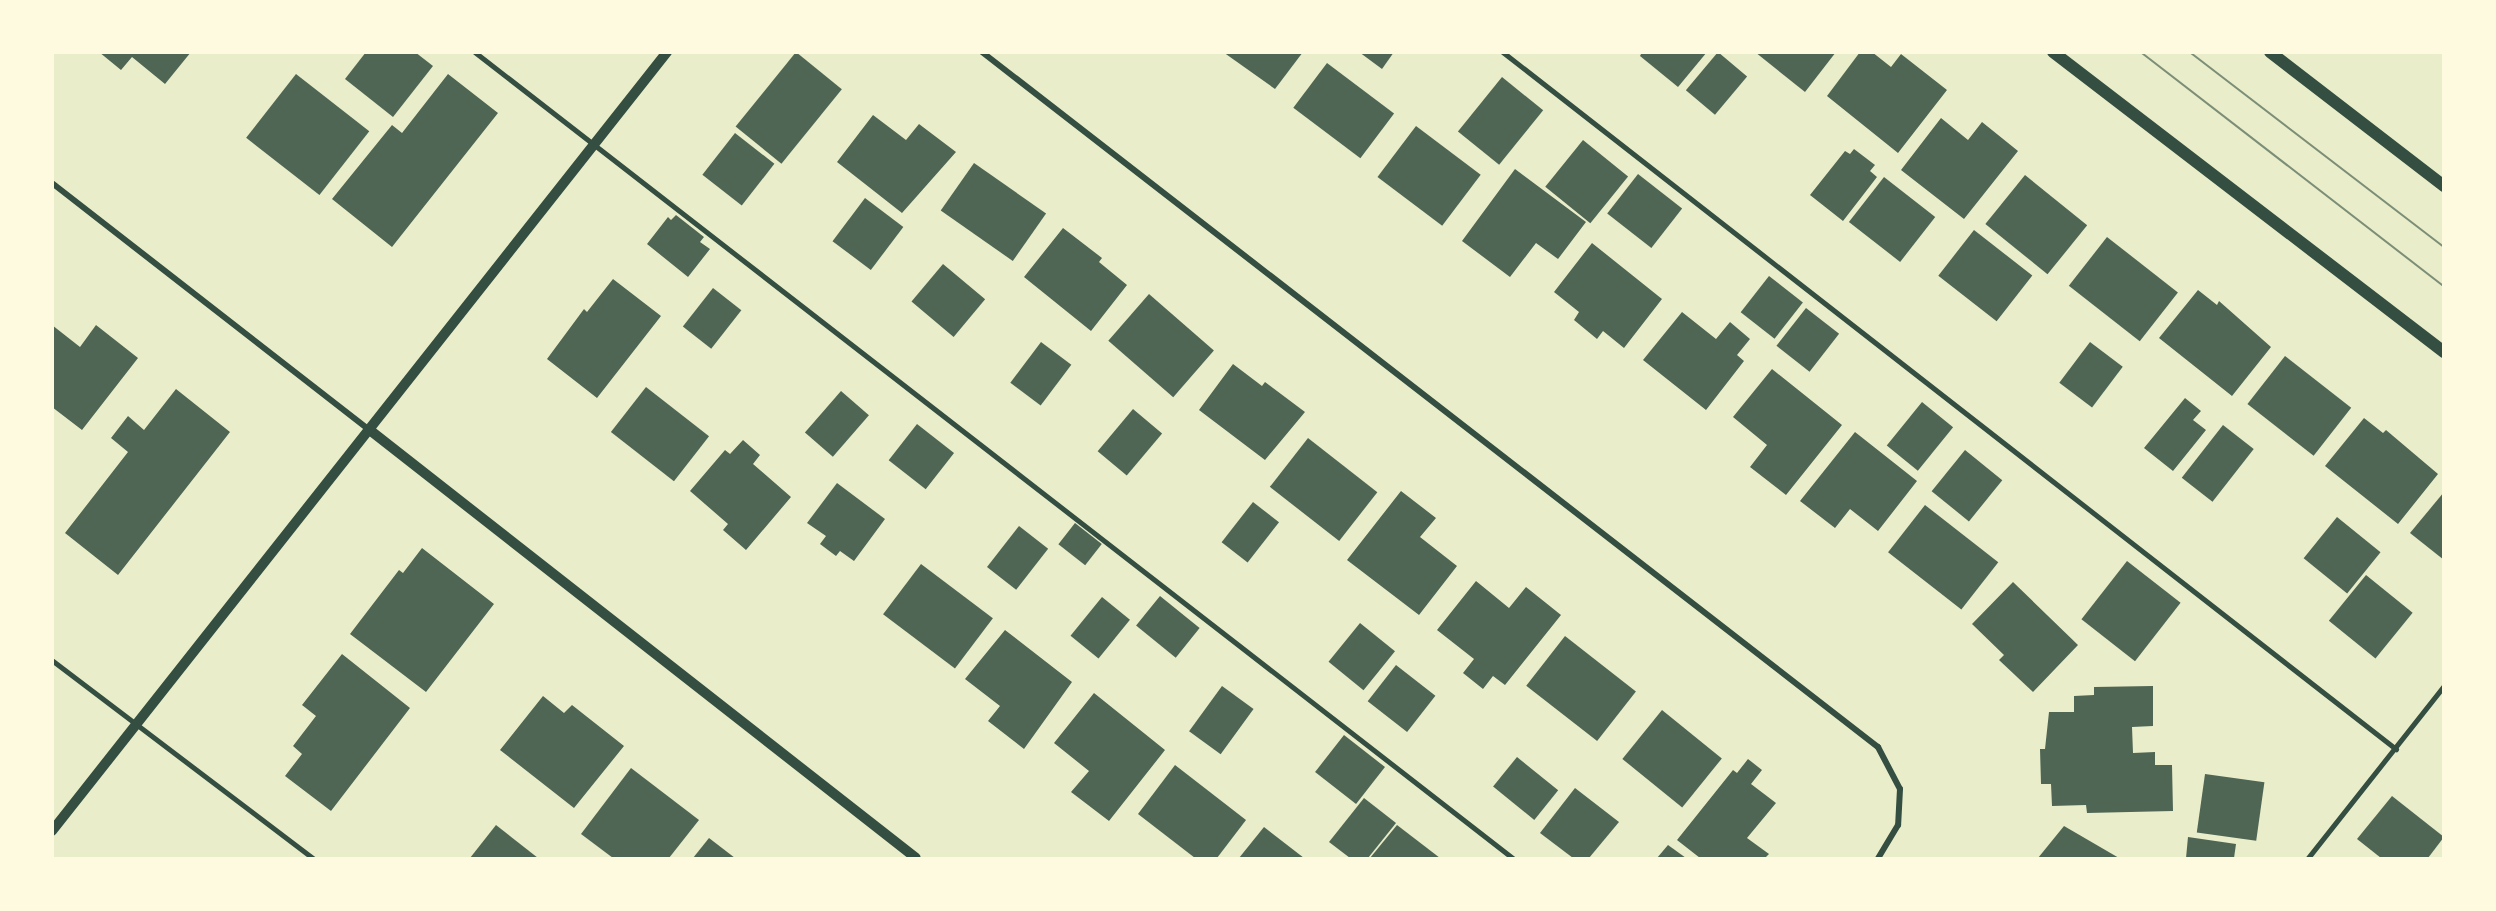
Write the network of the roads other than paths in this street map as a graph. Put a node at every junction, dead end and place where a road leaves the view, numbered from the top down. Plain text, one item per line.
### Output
1 (475, 52) edge
2 (666, 52) edge
3 (982, 52) edge
4 (1503, 52) edge
5 (2053, 52) edge
6 (2270, 52) edge
7 (593, 143) junction
8 (52, 183) edge
9 (2444, 186) edge
10 (2444, 352) edge
11 (371, 431) junction
12 (52, 660) edge
13 (2444, 686) edge
14 (139, 722) junction
15 (2396, 749) junction
16 (52, 831) edge
17 (912, 857) edge
18 (313, 858) edge
19 (1513, 858) edge
20 (1878, 858) edge
21 (2308, 858) edge

1 - 7 lane
2 - 7 street
3 - 20 street
4 - 15 lane
5 - 10 main road
6 - 9 main road
7 - 11 street
7 - 19 lane
8 - 11 street
11 - 14 street
11 - 17 street
12 - 14 lane
13 - 15 lane
14 - 16 street
14 - 18 lane
15 - 21 lane

